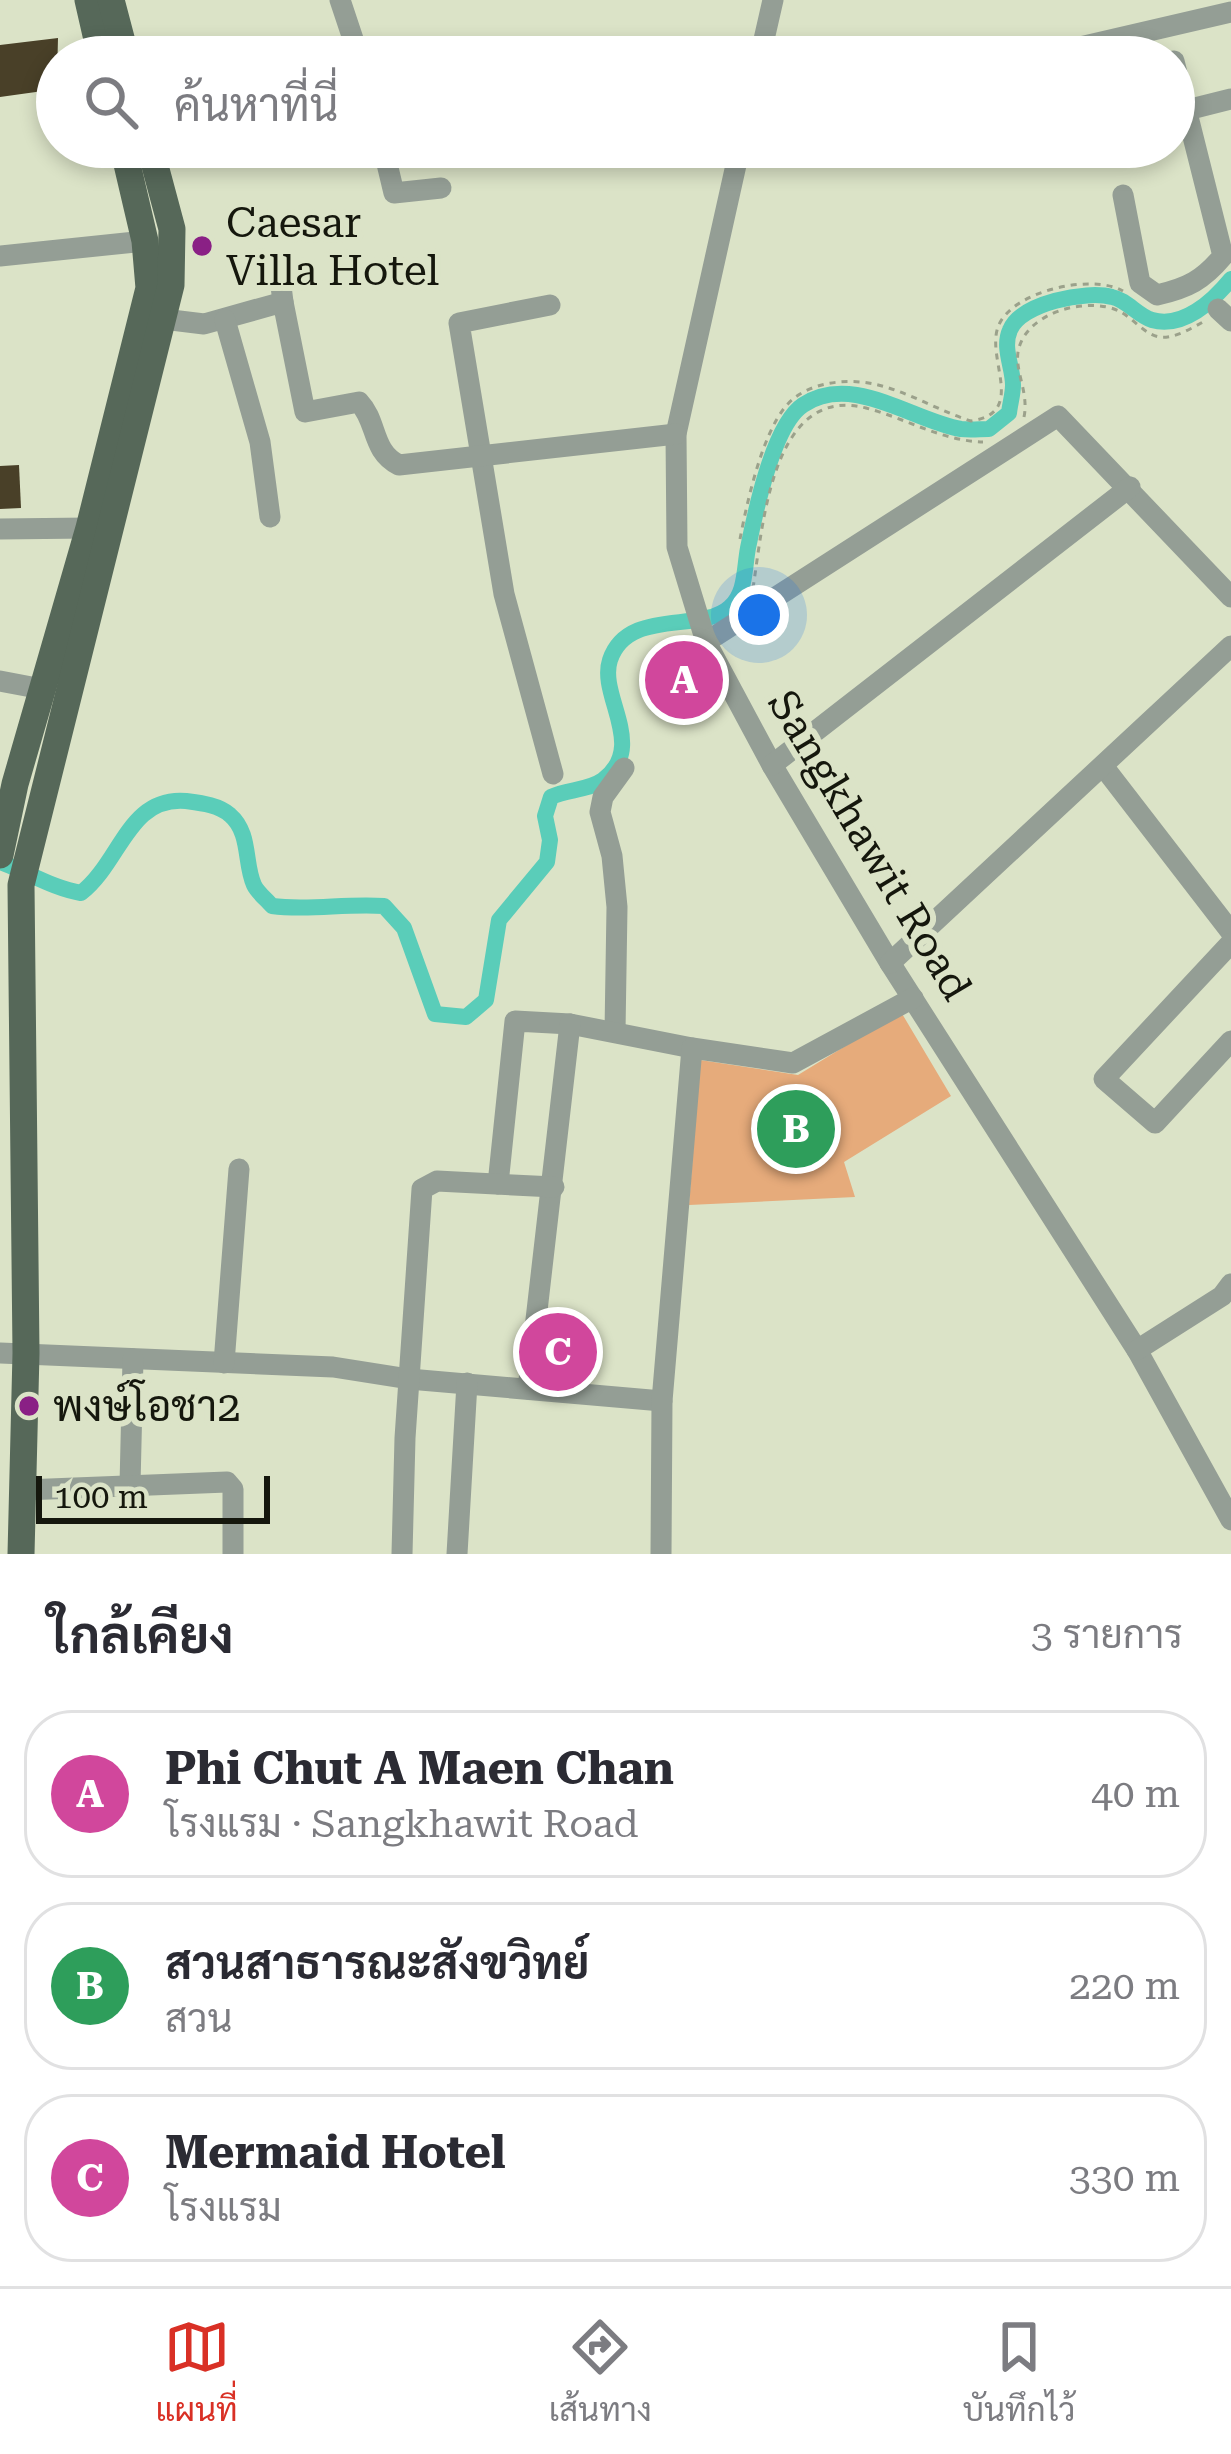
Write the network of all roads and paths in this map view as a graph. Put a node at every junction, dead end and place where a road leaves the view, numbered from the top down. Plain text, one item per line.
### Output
1 (88, 0) edge
2 (111, 0) edge
3 (340, 0) edge
4 (773, 0) edge
5 (1231, 12) edge
6 (1166, 27) junction
7 (96, 36) edge
8 (120, 36) edge
9 (352, 36) edge
10 (765, 36) edge
11 (1127, 36) edge
12 (1168, 36) edge
13 (1231, 99) edge
14 (1195, 107) edge
15 (1195, 162) edge
16 (127, 168) edge
17 (156, 168) edge
18 (388, 168) edge
19 (735, 168) edge
20 (441, 188) dead end
21 (1124, 195) dead end
22 (0, 242) edge
23 (145, 242) junction
24 (0, 256) edge
25 (278, 262) dead end
26 (1130, 295) dead end
27 (284, 302) junction
28 (550, 305) dead end
29 (1224, 315) edge
30 (164, 319) junction
31 (224, 320) junction
32 (1012, 431) dead end
33 (676, 434) junction
34 (996, 442) dead end
35 (479, 456) junction
36 (1130, 488) junction
37 (270, 517) dead end
38 (89, 528) junction
39 (0, 529) edge
40 (740, 539) dead end
41 (753, 588) dead end
42 (1231, 597) edge
43 (706, 642) junction
44 (1231, 646) edge
45 (0, 680) edge
46 (42, 689) junction
47 (772, 765) junction
48 (1102, 766) junction
49 (624, 768) dead end
50 (553, 774) dead end
51 (3, 842) edge
52 (14, 886) edge
53 (1231, 932) edge
54 (1231, 943) edge
55 (890, 963) junction
56 (914, 998) junction
57 (570, 1024) junction
58 (615, 1033) junction
59 (1231, 1041) edge
60 (692, 1048) junction
61 (239, 1169) dead end
62 (498, 1184) junction
63 (554, 1187) junction
64 (1231, 1284) edge
65 (1137, 1350) junction
66 (13, 1353) edge
67 (133, 1359) junction
68 (224, 1363) junction
69 (409, 1379) junction
70 (467, 1383) junction
71 (528, 1389) junction
72 (662, 1401) junction
73 (130, 1484) junction
74 (24, 1490) junction
75 (1231, 1520) edge
76 (21, 1554) edge
77 (233, 1554) edge
78 (402, 1554) edge
79 (457, 1554) edge
80 (661, 1554) edge

1 - 7 main road
2 - 8 main road
3 - 9 street
4 - 10 street
5 - 6 street
6 - 11 street
6 - 12 street
13 - 14 street
15 - 21 street
16 - 23 main road
17 - 30 main road
18 - 20 street
19 - 33 street, Sangkhawit Road
22 - 24 street
23 - 24 street
23 - 38 main road
25 - 27 street
26 - 40 path
27 - 31 street
27 - 35 street
28 - 35 street
29 - 32 path
30 - 31 street
30 - 52 main road
31 - 37 street
33 - 35 street
33 - 43 street, Sangkhawit Road
34 - 41 path
35 - 50 street
36 - 42 street
36 - 43 street
36 - 47 street
38 - 39 street
38 - 46 main road
43 - 47 street, Sangkhawit Road
44 - 48 street
45 - 46 street
46 - 51 main road
47 - 55 street, Sangkhawit Road
48 - 53 street
48 - 55 street
49 - 58 street
52 - 66 main road
54 - 59 street
55 - 56 street, Sangkhawit Road
56 - 60 street
56 - 65 street, Sangkhawit Road
57 - 58 street
57 - 62 street
57 - 63 street
58 - 60 street
60 - 72 street
61 - 68 street
62 - 63 street
62 - 69 street
63 - 71 street
64 - 65 street
65 - 75 street, Sangkhawit Road
66 - 67 street
66 - 74 main road
67 - 68 street
67 - 73 street
68 - 69 street
69 - 70 street
69 - 78 street
70 - 71 street
70 - 79 street
71 - 72 street
72 - 80 street
73 - 74 street
73 - 77 street
74 - 76 main road

